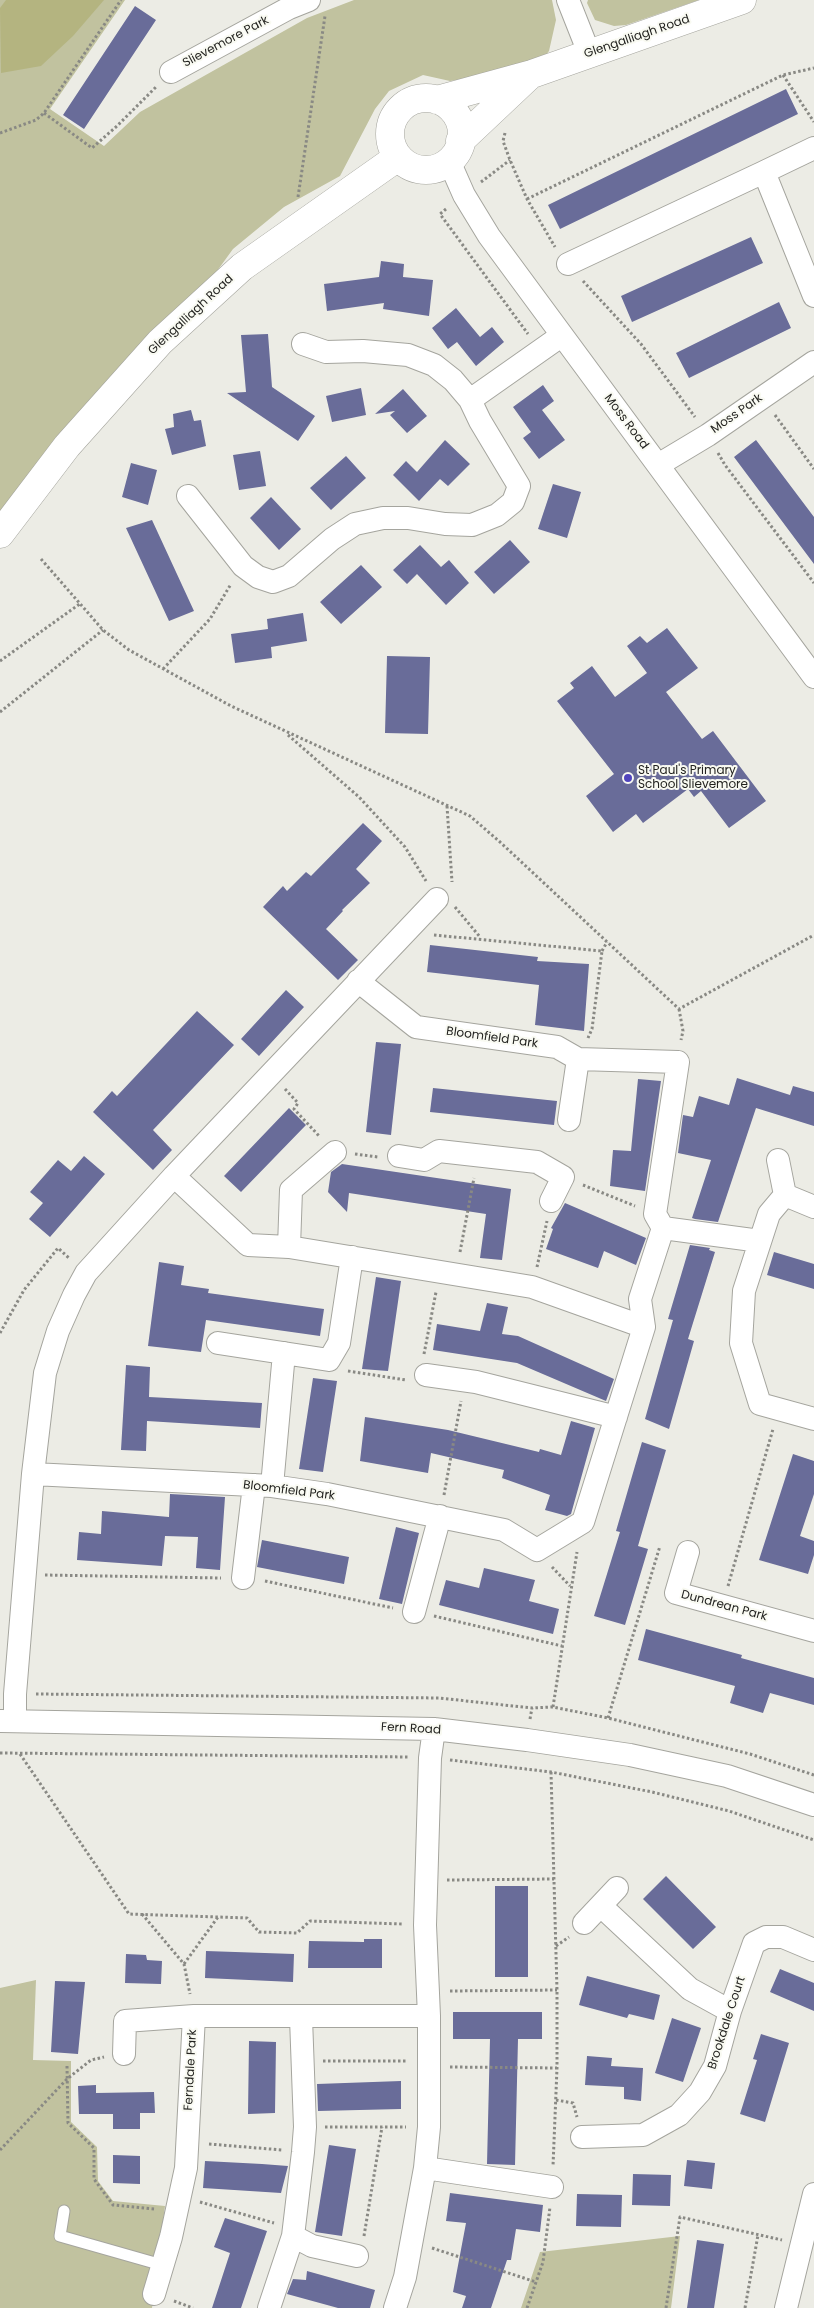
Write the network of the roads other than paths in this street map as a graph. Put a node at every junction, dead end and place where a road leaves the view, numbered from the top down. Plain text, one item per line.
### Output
1 (568, 0) edge
2 (742, 0) edge
3 (317, 6) edge
4 (589, 53) junction
5 (171, 72) road end
6 (532, 74) junction
7 (438, 100) junction
8 (814, 148) edge
9 (455, 151) junction
10 (398, 157) junction
11 (764, 172) junction
12 (568, 264) road end
13 (814, 296) edge
14 (561, 336) junction
15 (303, 344) dead end
16 (814, 362) edge
17 (470, 400) junction
18 (658, 465) junction
19 (188, 496) dead end
20 (0, 534) edge
21 (814, 677) edge
22 (445, 892) road end
23 (358, 981) junction
24 (578, 1059) junction
25 (569, 1120) dead end
26 (334, 1152) road end
27 (399, 1156) road end
28 (778, 1160) dead end
29 (174, 1176) junction
30 (785, 1195) junction
31 (551, 1201) road end
32 (814, 1207) edge
33 (659, 1221) junction
34 (760, 1241) junction
35 (289, 1247) junction
36 (352, 1257) junction
37 (638, 1326) junction
38 (218, 1343) dead end
39 (284, 1353) junction
40 (426, 1375) road end
41 (616, 1417) junction
42 (814, 1419) edge
43 (33, 1474) junction
44 (263, 1486) junction
45 (440, 1516) junction
46 (688, 1552) dead end
47 (243, 1578) road end
48 (414, 1612) road end
49 (814, 1631) edge
50 (7, 1721) edge
51 (434, 1729) junction
52 (814, 1805) edge
53 (617, 1888) dead end
54 (600, 1906) junction
55 (584, 1922) dead end
56 (814, 1950) edge
57 (730, 2012) junction
58 (194, 2016) junction
59 (429, 2016) junction
60 (301, 2018) junction
61 (124, 2054) road end
62 (582, 2136) road end
63 (425, 2168) junction
64 (552, 2187) road end
65 (814, 2194) edge
66 (64, 2212) dead end
67 (293, 2236) junction
68 (357, 2256) road end
69 (162, 2265) junction
70 (162, 2297) road end
71 (269, 2308) edge
72 (395, 2308) edge
73 (786, 2308) edge

1 - 4 street
2 - 4 main road, Glengalliagh Road
3 - 5 street, Slievemore Park
4 - 6 main road, Glengalliagh Road
6 - 7 main road, Glengalliagh Road
6 - 9 main road, Glengalliagh Road
7 - 9 main road
7 - 10 main road
8 - 11 street
9 - 10 main road
9 - 14 street, Moss Road
10 - 20 main road, Glengalliagh Road
11 - 12 street
11 - 13 street
14 - 17 street
14 - 18 street, Moss Road
15 - 17 street
16 - 18 street, Moss Park
17 - 19 street
18 - 21 street, Moss Road
22 - 23 street
23 - 24 street, Bloomfield Park
23 - 29 street
24 - 25 street
24 - 33 street
26 - 35 street
27 - 31 street
28 - 30 street
29 - 35 street
29 - 43 street
30 - 32 street
30 - 34 street
33 - 34 street
33 - 37 street
34 - 42 street
35 - 36 street
36 - 37 street
36 - 39 street
37 - 41 street
38 - 39 street
39 - 44 street
40 - 41 street
41 - 45 street, Bloomfield Park
43 - 44 street, Bloomfield Park
43 - 50 street
44 - 45 street, Bloomfield Park
44 - 47 street
45 - 48 street
46 - 49 street, Dundrean Park
50 - 51 street, Fern Road
51 - 52 street, Fern Road
51 - 59 street
53 - 54 street
54 - 55 street
54 - 57 street
56 - 57 street, Brookdale Court
57 - 62 street, Brookdale Court
58 - 60 street, Ferndale Park
58 - 61 street
58 - 69 street, Ferndale Park
59 - 60 street, Ferndale Park
59 - 63 street
60 - 67 street
63 - 64 street
63 - 72 street
65 - 73 street
66 - 69 lane
67 - 68 street
67 - 71 street
69 - 70 street, Ferndale Park

